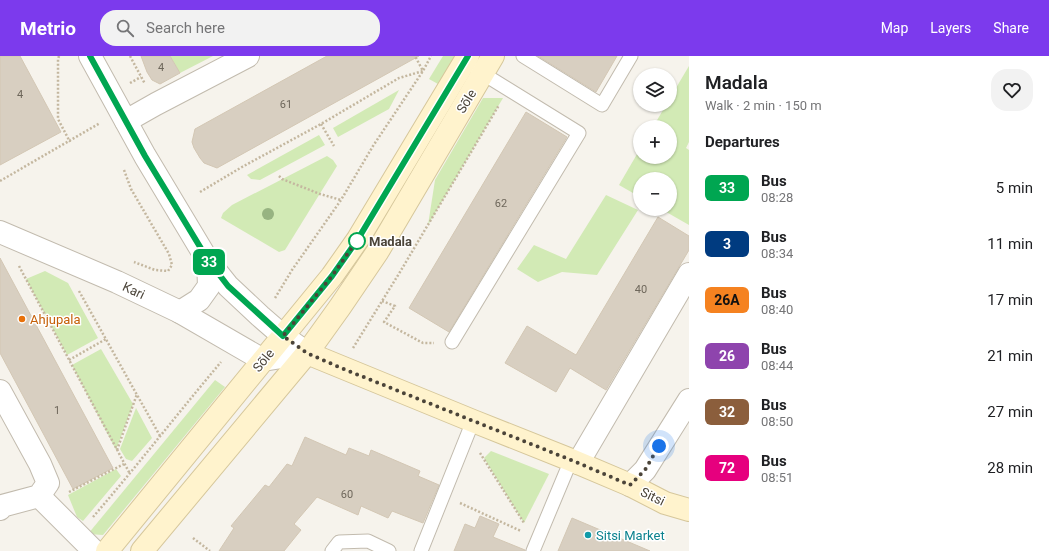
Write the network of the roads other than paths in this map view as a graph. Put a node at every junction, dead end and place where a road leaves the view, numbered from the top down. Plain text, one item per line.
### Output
1 (90, 56) edge
2 (248, 56) edge
3 (523, 56) edge
4 (631, 56) edge
5 (466, 59) edge
6 (488, 65) edge
7 (126, 121) junction
8 (1, 234) edge
9 (208, 260) junction
10 (689, 274) edge
11 (180, 312) junction
12 (283, 336) junction
13 (452, 342) road end
14 (307, 353) junction
15 (263, 360) junction
16 (0, 391) edge
17 (689, 400) edge
18 (473, 422) junction
19 (574, 462) junction
20 (630, 485) junction
21 (43, 500) junction
22 (0, 509) edge
23 (689, 510) edge
24 (94, 551) edge
25 (107, 551) edge
26 (142, 551) edge
27 (332, 551) edge
28 (389, 551) edge
29 (420, 551) edge
30 (533, 551) edge

1 - 7 street
2 - 7 street
3 - 4 lane
5 - 6 lane
5 - 12 main road, Sõle
6 - 13 lane
6 - 14 main road, Sõle
7 - 9 street
8 - 11 street, Kari
9 - 11 street
9 - 12 street
10 - 19 street
11 - 15 street, Kari
12 - 14 street
12 - 15 main road, Sõle
14 - 15 street
14 - 18 main road, Sitsi
14 - 26 main road, Sõle
15 - 25 main road, Sõle
16 - 21 street
17 - 20 street
18 - 19 main road, Sitsi
18 - 29 lane
19 - 20 main road, Sitsi
19 - 30 lane
20 - 23 main road, Sitsi
21 - 22 street
21 - 24 street
27 - 28 lane

